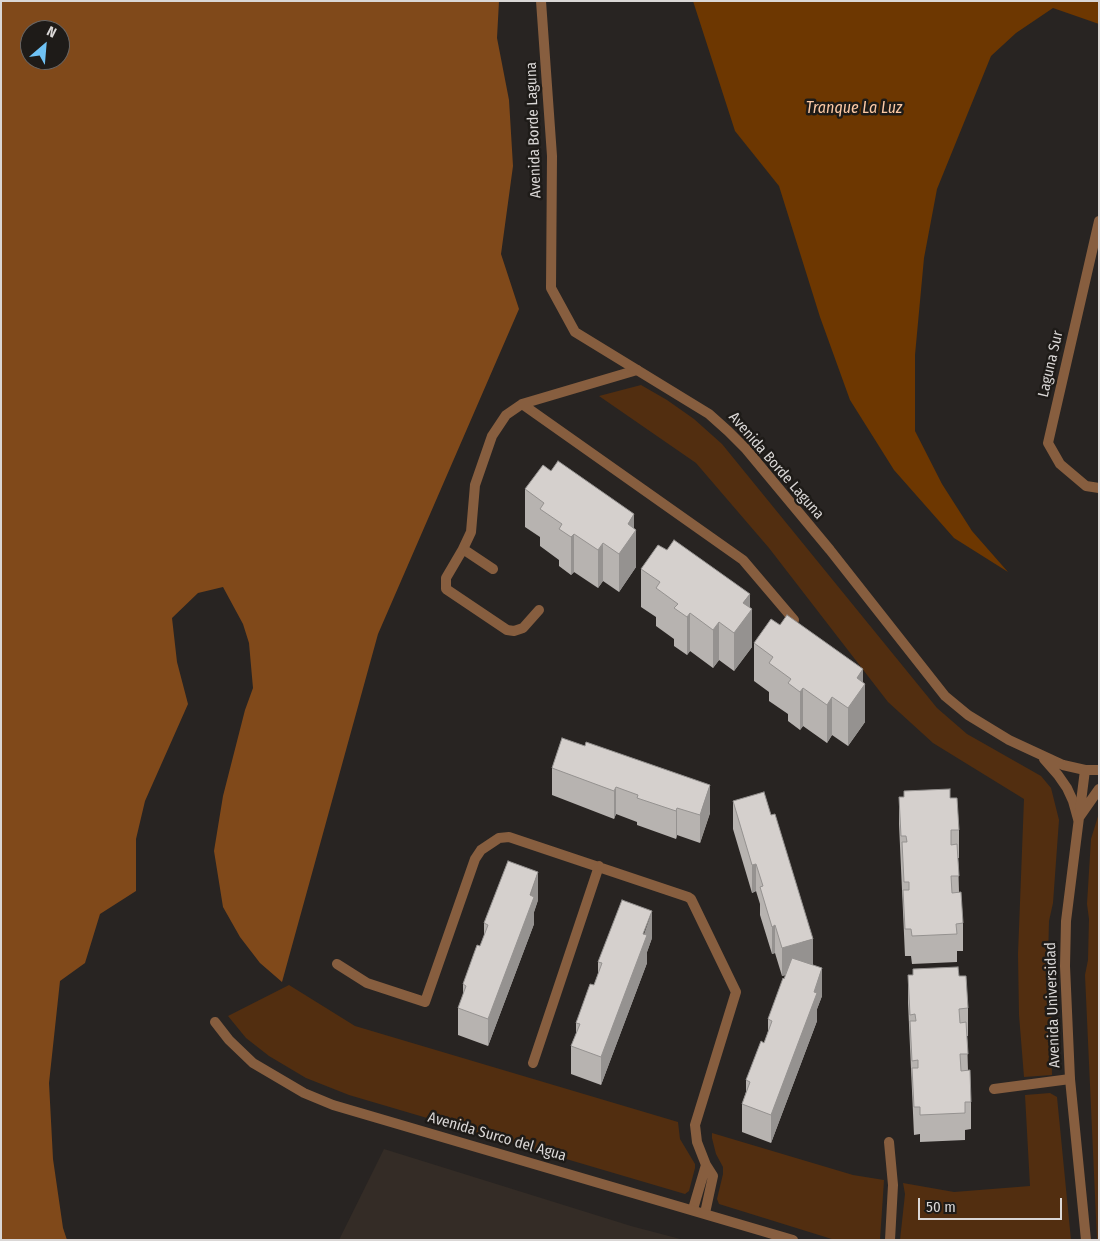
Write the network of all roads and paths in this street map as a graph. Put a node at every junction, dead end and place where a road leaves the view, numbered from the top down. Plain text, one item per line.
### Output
1 (541, 1) edge
2 (1099, 221) edge
3 (637, 370) junction
4 (522, 404) junction
5 (1099, 488) edge
6 (463, 549) junction
7 (493, 569) dead end
8 (539, 610) dead end
9 (794, 620) edge
10 (1038, 753) junction
11 (1085, 770) junction
12 (1099, 770) edge
13 (1099, 789) edge
14 (1078, 819) junction
15 (598, 866) junction
16 (336, 964) dead end
17 (215, 1022) dead end
18 (533, 1063) dead end
19 (1070, 1079) junction
20 (994, 1089) dead end
21 (889, 1142) dead end
22 (706, 1165) junction
23 (693, 1209) junction
24 (705, 1213) junction
25 (793, 1240) edge
26 (890, 1240) edge
27 (1086, 1240) edge

1 - 3 street, Avenida Borde Laguna
2 - 5 street, Laguna Sur
3 - 4 street
3 - 10 street, Avenida Borde Laguna
4 - 6 street
4 - 9 street
6 - 7 street
6 - 8 street
10 - 11 street, Avenida Borde Laguna
10 - 14 street
11 - 12 street, Avenida Borde Laguna
11 - 14 street, Avenida Universidad
13 - 14 street
14 - 19 street, Avenida Universidad
15 - 16 street
15 - 18 street
15 - 22 street
17 - 23 street, Avenida Surco del Agua
19 - 20 street
19 - 27 street, Avenida Universidad
21 - 26 street
22 - 23 street
22 - 24 street
23 - 24 street, Avenida Surco del Agua
24 - 25 street, Avenida Surco del Agua

